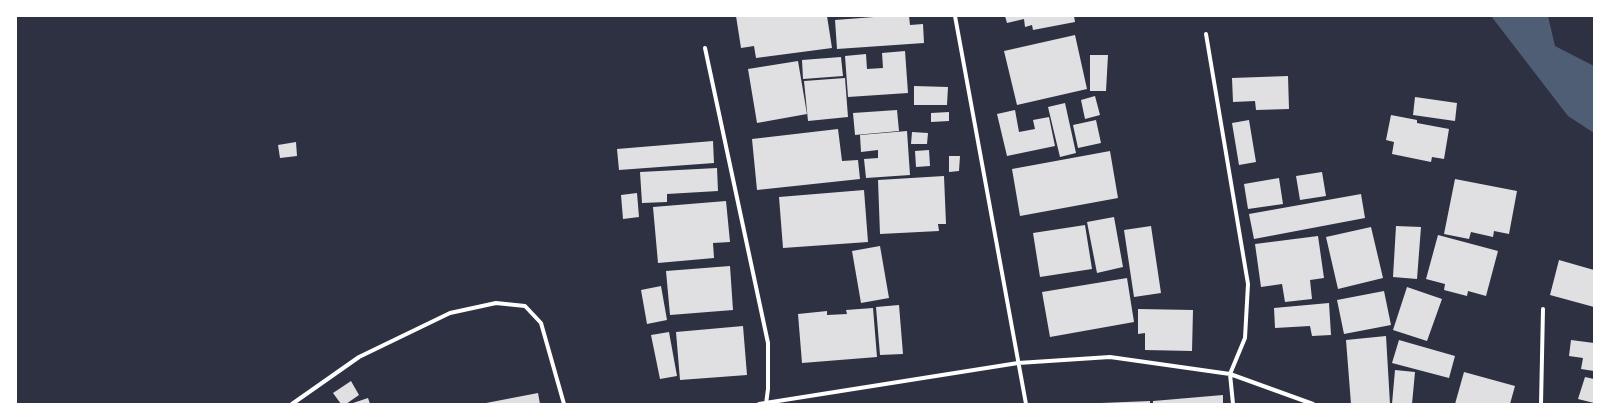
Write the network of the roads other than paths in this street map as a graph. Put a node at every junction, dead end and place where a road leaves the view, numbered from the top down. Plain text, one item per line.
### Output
1 (955, 16) edge
2 (1206, 34) dead end
3 (705, 48) dead end
4 (1543, 309) dead end
5 (1018, 363) junction
6 (1230, 374) junction
7 (766, 403) edge
8 (292, 404) edge
9 (564, 404) edge
10 (759, 404) edge
11 (1026, 404) edge
12 (1234, 404) edge
13 (1313, 404) edge
14 (1541, 404) edge

1 - 5 street
2 - 6 street
3 - 7 street
4 - 14 street
5 - 6 street
5 - 7 street
5 - 11 street
6 - 12 street
6 - 13 street
7 - 10 street
8 - 9 street

